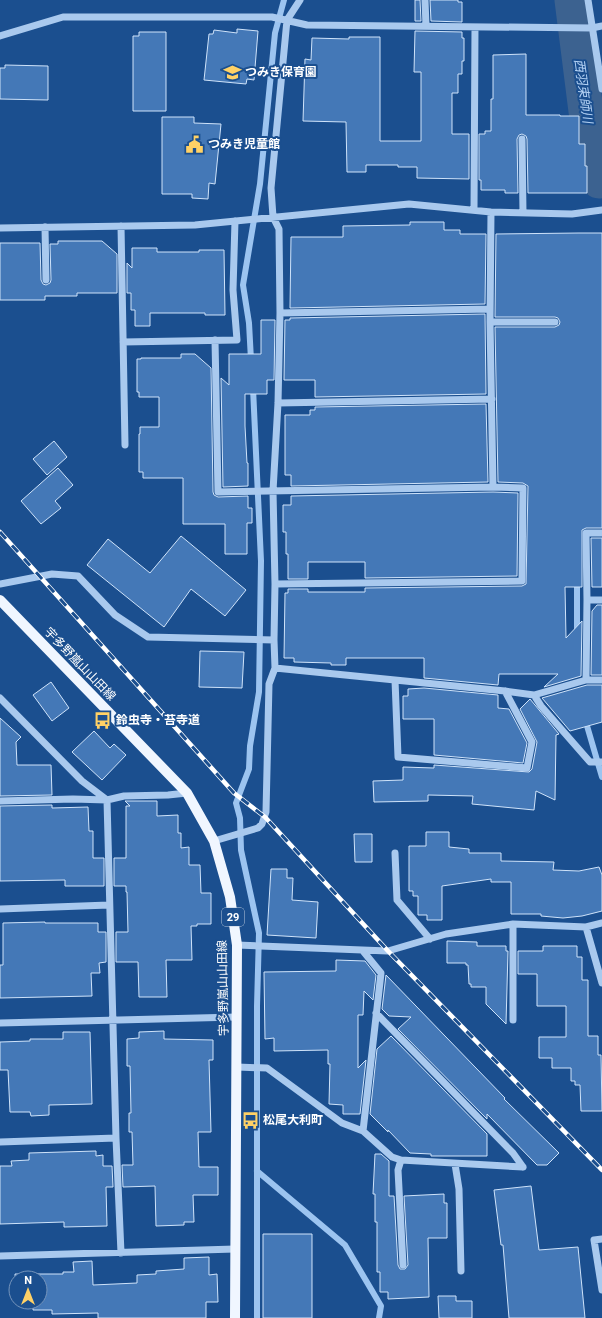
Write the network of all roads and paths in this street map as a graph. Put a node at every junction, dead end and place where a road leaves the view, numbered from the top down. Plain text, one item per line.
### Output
1 (300, 0) edge
2 (425, 0) edge
3 (588, 0) edge
4 (284, 20) junction
5 (426, 26) junction
6 (602, 26) edge
7 (474, 27) junction
8 (592, 28) junction
9 (0, 36) edge
10 (602, 89) edge
11 (522, 139) dead end
12 (474, 210) junction
13 (602, 210) edge
14 (491, 212) junction
15 (523, 213) junction
16 (273, 217) junction
17 (235, 221) junction
18 (121, 226) junction
19 (45, 227) junction
20 (0, 228) edge
21 (46, 280) dead end
22 (490, 309) junction
23 (280, 313) junction
24 (490, 322) junction
25 (555, 322) dead end
26 (215, 340) junction
27 (123, 342) junction
28 (492, 399) junction
29 (278, 403) junction
30 (125, 445) dead end
31 (493, 487) junction
32 (273, 491) junction
33 (602, 534) edge
34 (0, 584) edge
35 (275, 584) junction
36 (0, 600) edge
37 (587, 600) junction
38 (602, 600) edge
39 (274, 640) junction
40 (275, 668) junction
41 (394, 680) junction
42 (586, 680) junction
43 (602, 680) edge
44 (505, 691) junction
45 (534, 695) junction
46 (0, 698) edge
47 (602, 762) edge
48 (187, 793) junction
49 (107, 800) junction
50 (0, 802) edge
51 (214, 841) junction
52 (395, 853) dead end
53 (109, 905) junction
54 (0, 909) edge
55 (602, 923) edge
56 (513, 924) junction
57 (586, 927) junction
58 (430, 938) junction
59 (237, 945) junction
60 (363, 951) junction
61 (602, 983) edge
62 (376, 1013) junction
63 (237, 1017) junction
64 (114, 1019) junction
65 (513, 1020) dead end
66 (0, 1023) edge
67 (237, 1067) junction
68 (363, 1131) junction
69 (116, 1138) junction
70 (0, 1142) edge
71 (401, 1160) junction
72 (455, 1164) junction
73 (602, 1239) edge
74 (235, 1249) junction
75 (122, 1252) junction
76 (0, 1256) edge
77 (403, 1265) dead end
78 (461, 1271) dead end
79 (602, 1290) edge
80 (235, 1318) edge

1 - 4 street
2 - 5 street
3 - 8 street
4 - 5 street
4 - 9 street
4 - 16 street
5 - 7 street
6 - 8 street
7 - 8 street
7 - 12 street
8 - 10 street
11 - 15 street
12 - 14 street
12 - 16 street
13 - 15 street
14 - 15 street
14 - 22 street
16 - 17 street
16 - 23 street
17 - 18 street
17 - 26 street
18 - 19 street
18 - 27 street
19 - 20 street
19 - 21 street
22 - 23 street
22 - 24 street
23 - 29 street
24 - 25 street
24 - 28 street
26 - 27 street
26 - 32 street
27 - 30 street
28 - 29 street
28 - 31 street
29 - 32 street
31 - 32 street
31 - 35 street
32 - 35 street
33 - 37 street
34 - 39 street
35 - 39 street
36 - 48 main road, 宇多野嵐山山田線 / 29
37 - 38 street
37 - 42 street
39 - 40 street
40 - 41 street
40 - 51 street
41 - 44 street
41 - 44 street
42 - 43 street
42 - 45 street
44 - 45 street
45 - 47 street
46 - 49 street
48 - 49 street
48 - 51 main road, 宇多野嵐山山田線 / 29
49 - 50 street
49 - 53 street
51 - 59 main road, 宇多野嵐山山田線 / 29
52 - 58 street
53 - 54 street
53 - 64 street
55 - 57 street
56 - 57 street
56 - 58 street
56 - 65 street
57 - 61 street
58 - 60 street
59 - 60 street
59 - 63 main road, 宇多野嵐山山田線 / 29
60 - 62 street
62 - 68 street
62 - 72 street
63 - 64 street
63 - 67 main road, 宇多野嵐山山田線 / 29
64 - 66 street
64 - 69 street
67 - 68 street
67 - 74 main road, 宇多野嵐山山田線 / 29
68 - 71 street
69 - 70 street
69 - 75 street
71 - 72 street
71 - 77 street
72 - 78 street
73 - 79 street
74 - 75 street
74 - 80 main road, 宇多野嵐山山田線 / 29
75 - 76 street

